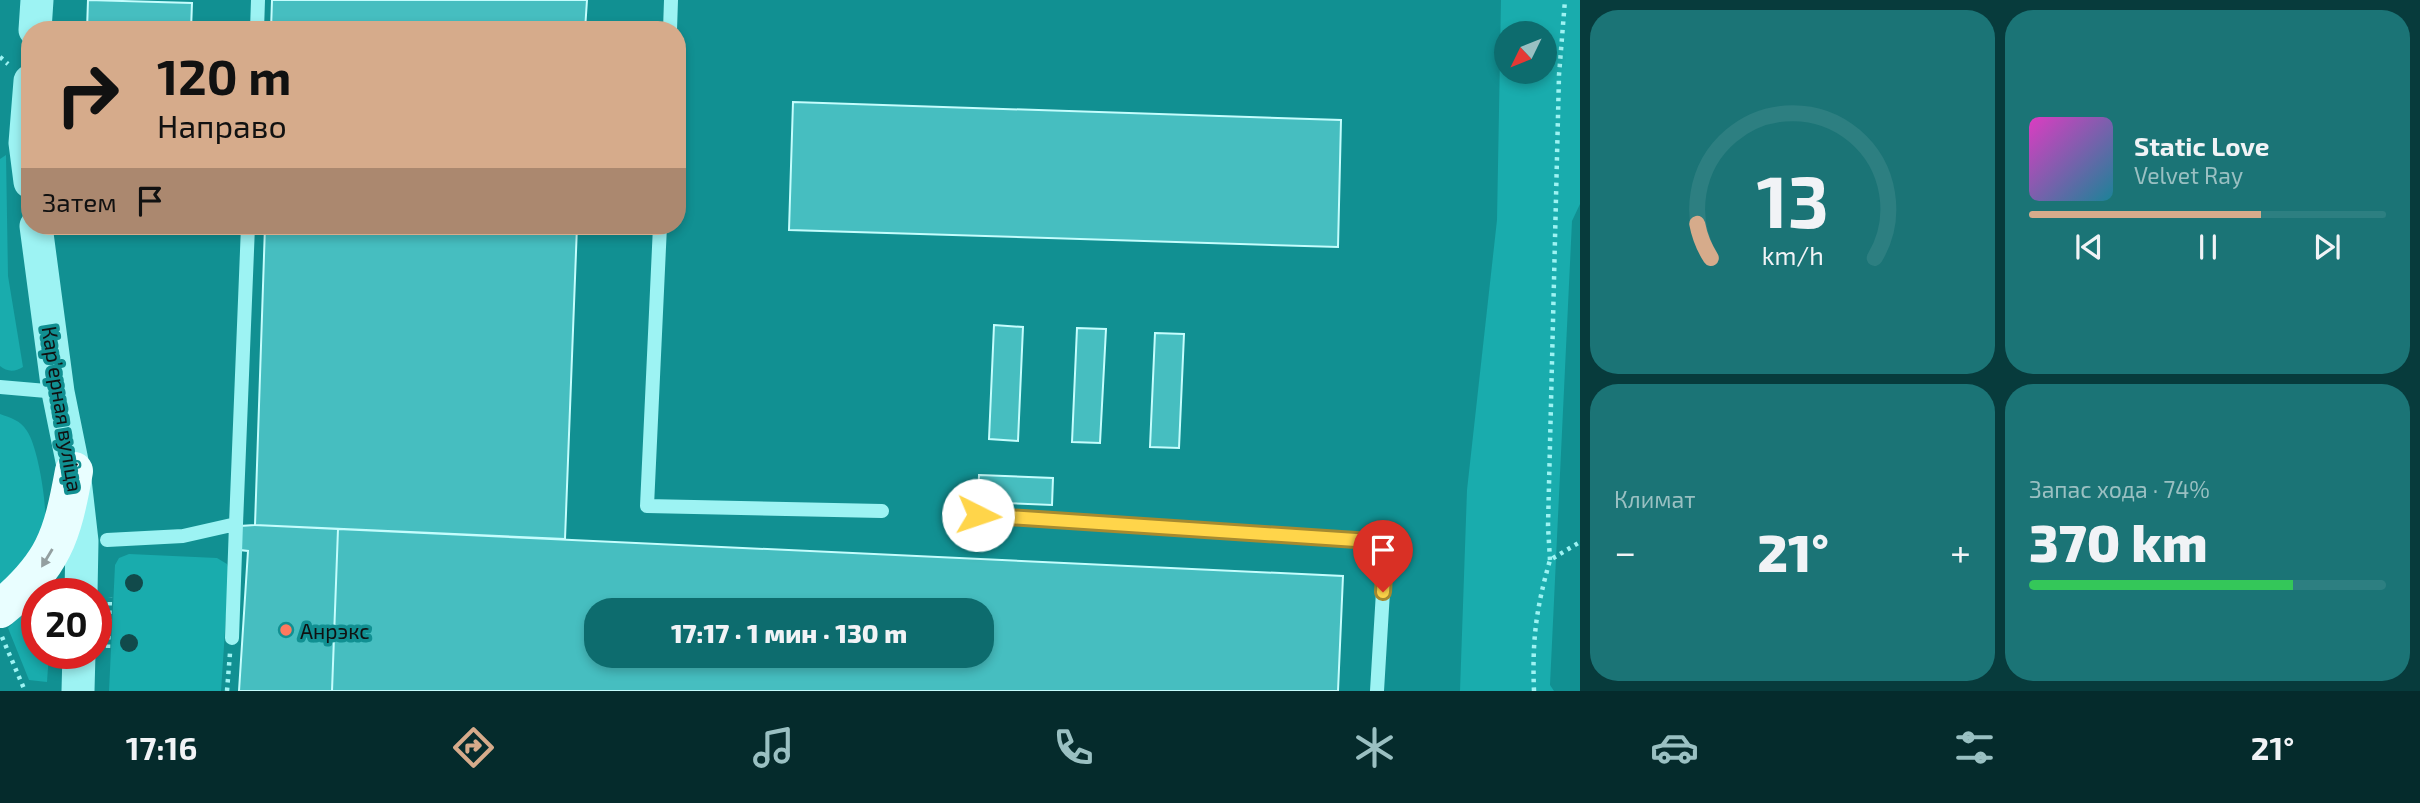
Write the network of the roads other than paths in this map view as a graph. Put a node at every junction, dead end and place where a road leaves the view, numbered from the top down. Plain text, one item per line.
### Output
1 (37, 0) edge
2 (258, 0) edge
3 (671, 0) edge
4 (36, 21) edge
5 (257, 21) edge
6 (670, 21) edge
7 (37, 235) edge
8 (248, 235) edge
9 (660, 235) edge
10 (0, 387) edge
11 (58, 392) junction
12 (74, 471) junction
13 (882, 511) dead end
14 (978, 515) dead end
15 (236, 524) junction
16 (107, 540) dead end
17 (81, 578) edge
18 (0, 609) edge
19 (232, 638) road end
20 (79, 669) edge
21 (78, 691) edge
22 (1377, 691) edge

1 - 4 street
2 - 5 lane
3 - 6 lane
7 - 11 street, Карʼерная вуліца
8 - 15 lane
9 - 13 lane
10 - 11 lane
11 - 12 street, Карʼерная вуліца
12 - 17 street, Карʼерная вуліца
12 -> 18 main road
14 - 22 lane
15 - 16 lane
15 - 19 lane
20 - 21 street

